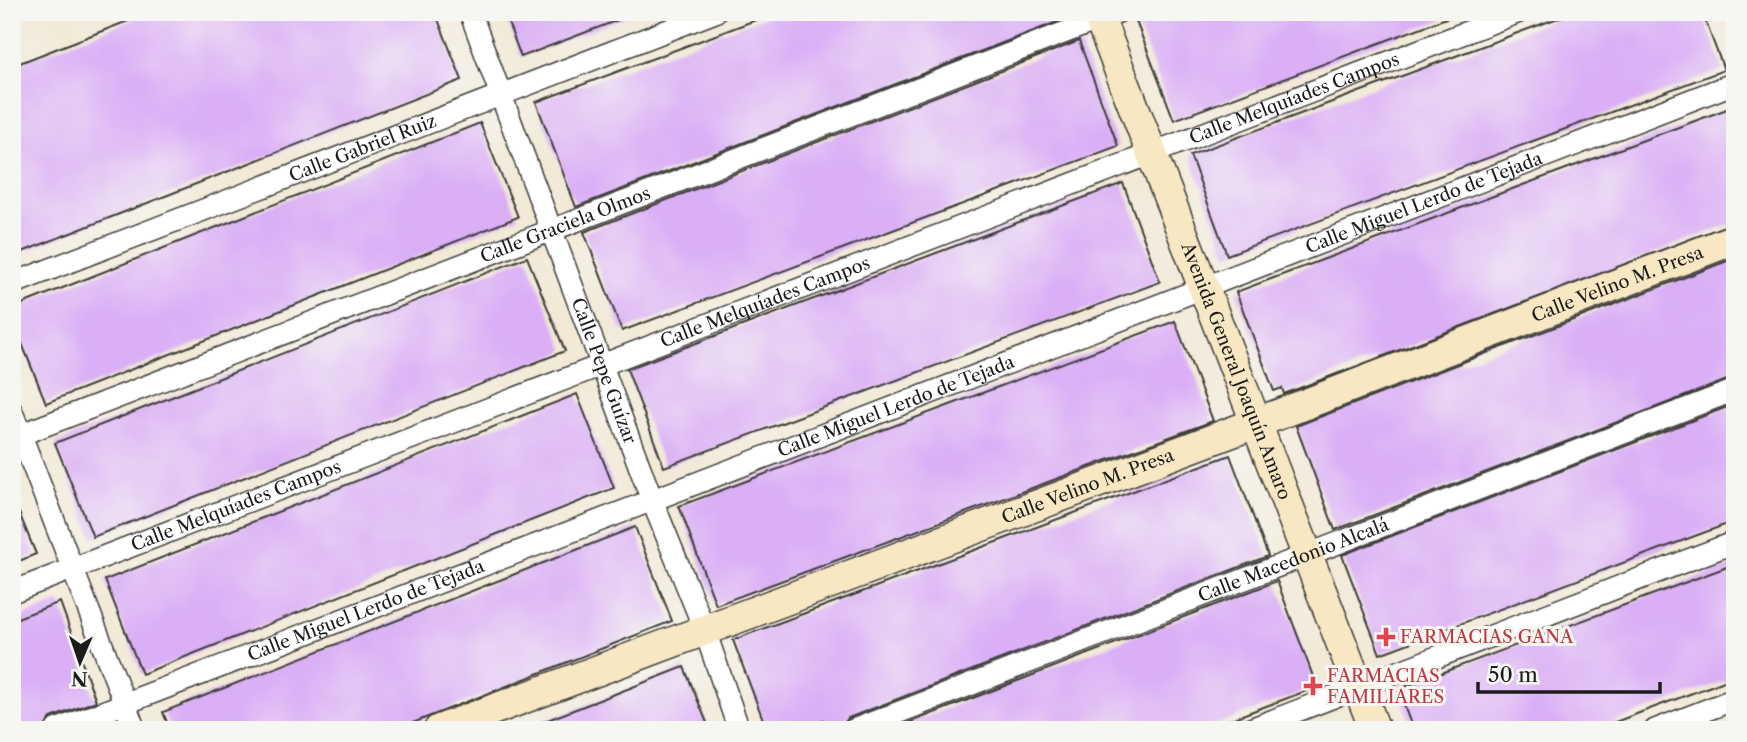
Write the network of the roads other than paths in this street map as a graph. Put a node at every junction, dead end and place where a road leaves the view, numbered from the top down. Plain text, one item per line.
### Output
1 (470, 12) edge
2 (715, 12) edge
3 (1519, 12) edge
4 (1105, 15) edge
5 (1735, 83) edge
6 (501, 95) junction
7 (1152, 154) junction
8 (551, 230) junction
9 (1735, 239) edge
10 (12, 284) edge
11 (1203, 288) junction
12 (602, 365) junction
13 (1735, 390) edge
14 (12, 412) edge
15 (1256, 423) junction
16 (17, 436) edge
17 (652, 500) junction
18 (1735, 542) edge
19 (1307, 555) junction
20 (71, 569) junction
21 (12, 592) edge
22 (704, 628) junction
23 (1358, 687) junction
24 (1735, 699) edge
25 (124, 704) junction
26 (56, 730) edge
27 (135, 730) edge
28 (439, 730) edge
29 (739, 730) edge
30 (853, 730) edge
31 (1248, 730) edge
32 (1375, 730) edge
33 (1655, 730) edge

1 - 6 street, Calle Pepe Guízar
2 - 6 street, Calle Gabriel Ruiz
3 - 7 street, Calle Melquíades Campos
4 - 7 street, Avenida General Joaquín Amaro
4 - 8 street, Calle Graciela Olmos
5 - 11 street, Calle Miguel Lerdo de Tejada
6 - 8 street, Calle Pepe Guízar
6 - 10 street, Calle Gabriel Ruiz
7 - 11 street, Avenida General Joaquín Amaro
7 - 12 street, Calle Melquíades Campos
8 - 12 street, Calle Pepe Guízar
8 - 16 street, Calle Graciela Olmos
9 - 15 street, Calle Velino M. Presa
11 - 15 street, Avenida General Joaquín Amaro
11 - 17 street, Calle Miguel Lerdo de Tejada
12 - 17 street, Calle Pepe Guízar
12 - 20 street, Calle Melquíades Campos
13 - 19 street, Calle Macedonio Alcalá
14 - 16 street
15 - 19 street, Avenida General Joaquín Amaro
15 - 22 street, Calle Velino M. Presa
16 - 20 street
17 - 22 street, Calle Pepe Guízar
17 - 25 street, Calle Miguel Lerdo de Tejada
18 - 23 street
19 - 23 street, Avenida General Joaquín Amaro
19 - 30 street, Calle Macedonio Alcalá
20 - 21 street, Calle Melquíades Campos
20 - 25 street
22 - 28 street, Calle Velino M. Presa
22 - 29 street, Calle Pepe Guízar
23 - 31 street
23 - 32 street, Avenida General Joaquín Amaro
24 - 33 street
25 - 26 street, Calle Miguel Lerdo de Tejada
25 - 27 street

